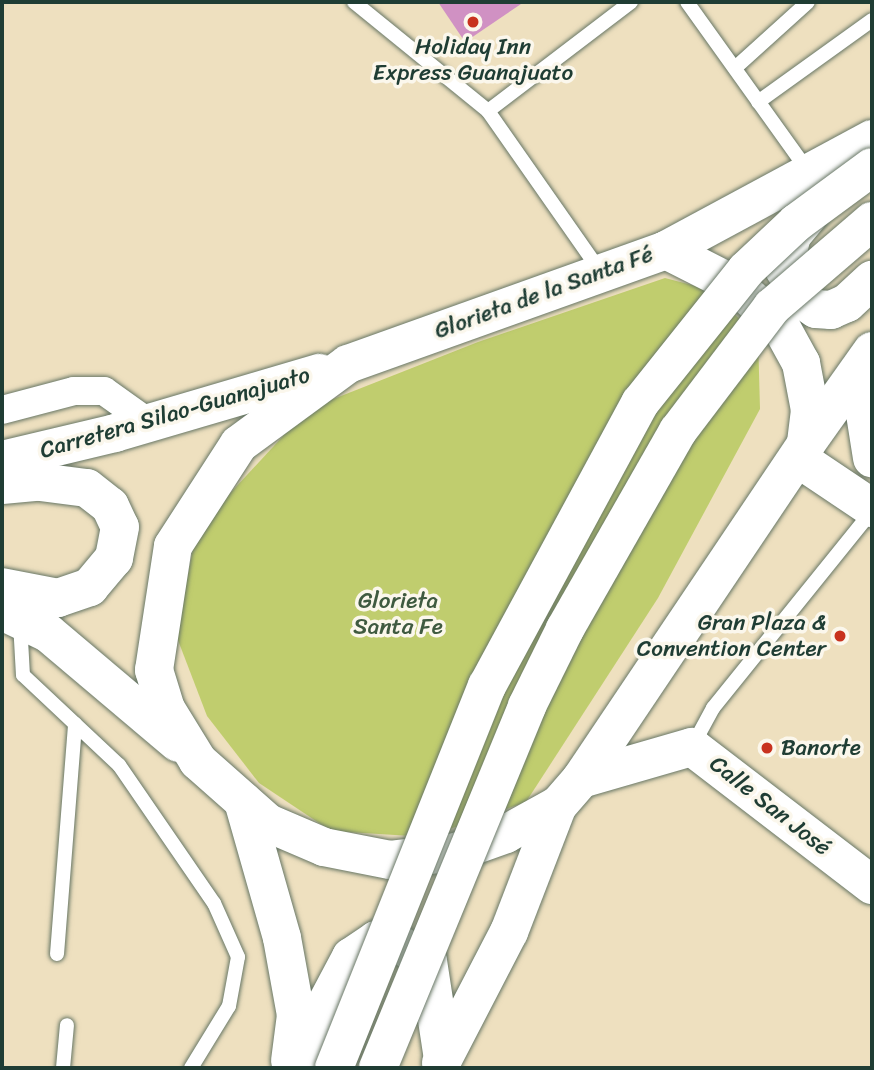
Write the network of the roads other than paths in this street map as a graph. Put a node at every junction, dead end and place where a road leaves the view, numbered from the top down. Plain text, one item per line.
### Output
1 (355, 2) edge
2 (631, 2) edge
3 (687, 2) edge
4 (808, 2) edge
5 (872, 20) edge
6 (735, 68) junction
7 (758, 102) junction
8 (488, 111) junction
9 (872, 139) edge
10 (872, 165) edge
11 (808, 171) junction
12 (872, 221) edge
13 (666, 250) junction
14 (600, 271) junction
15 (872, 280) edge
16 (348, 364) junction
17 (869, 374) edge
18 (2, 410) edge
19 (149, 423) junction
20 (802, 452) junction
21 (872, 458) edge
22 (2, 460) edge
23 (2, 485) edge
24 (872, 509) edge
25 (8, 605) edge
26 (75, 724) junction
27 (692, 747) junction
28 (198, 761) junction
29 (570, 792) junction
30 (243, 801) junction
31 (872, 885) edge
32 (57, 954) dead end
33 (67, 1025) dead end
34 (441, 1063) edge
35 (63, 1068) edge
36 (191, 1068) edge
37 (290, 1068) edge
38 (334, 1068) edge
39 (378, 1068) edge

1 - 8 lane
2 - 8 lane
3 - 6 lane
4 - 6 lane
5 - 7 lane
6 - 7 lane
7 - 11 lane
8 - 14 lane
9 - 11 main road
10 - 15 main road
10 - 38 main road, bridge
11 - 13 main road
12 - 39 main road, bridge
13 - 14 main road, Glorieta de la Santa Fé
13 - 20 main road, Glorieta de la Santa Fé
14 - 16 main road, Glorieta de la Santa Fé
16 - 19 main road, Carretera Silao-Guanajuato
16 - 28 main road, Glorieta de la Santa Fé
17 - 20 main road
17 - 21 main road
18 - 19 street
19 - 22 main road, Carretera Silao-Guanajuato
20 - 24 main road
20 - 29 main road, Glorieta de la Santa Fé
23 - 25 main road
24 - 27 lane
25 - 26 lane
25 - 28 main road
26 - 32 lane
26 - 36 lane
27 - 29 main road, Calle San José
27 - 31 main road, Calle San José
28 - 30 main road, Glorieta de la Santa Fé
29 - 30 main road, Glorieta de la Santa Fé
29 - 34 main road
30 - 37 main road
33 - 35 lane
34 - 37 main road

